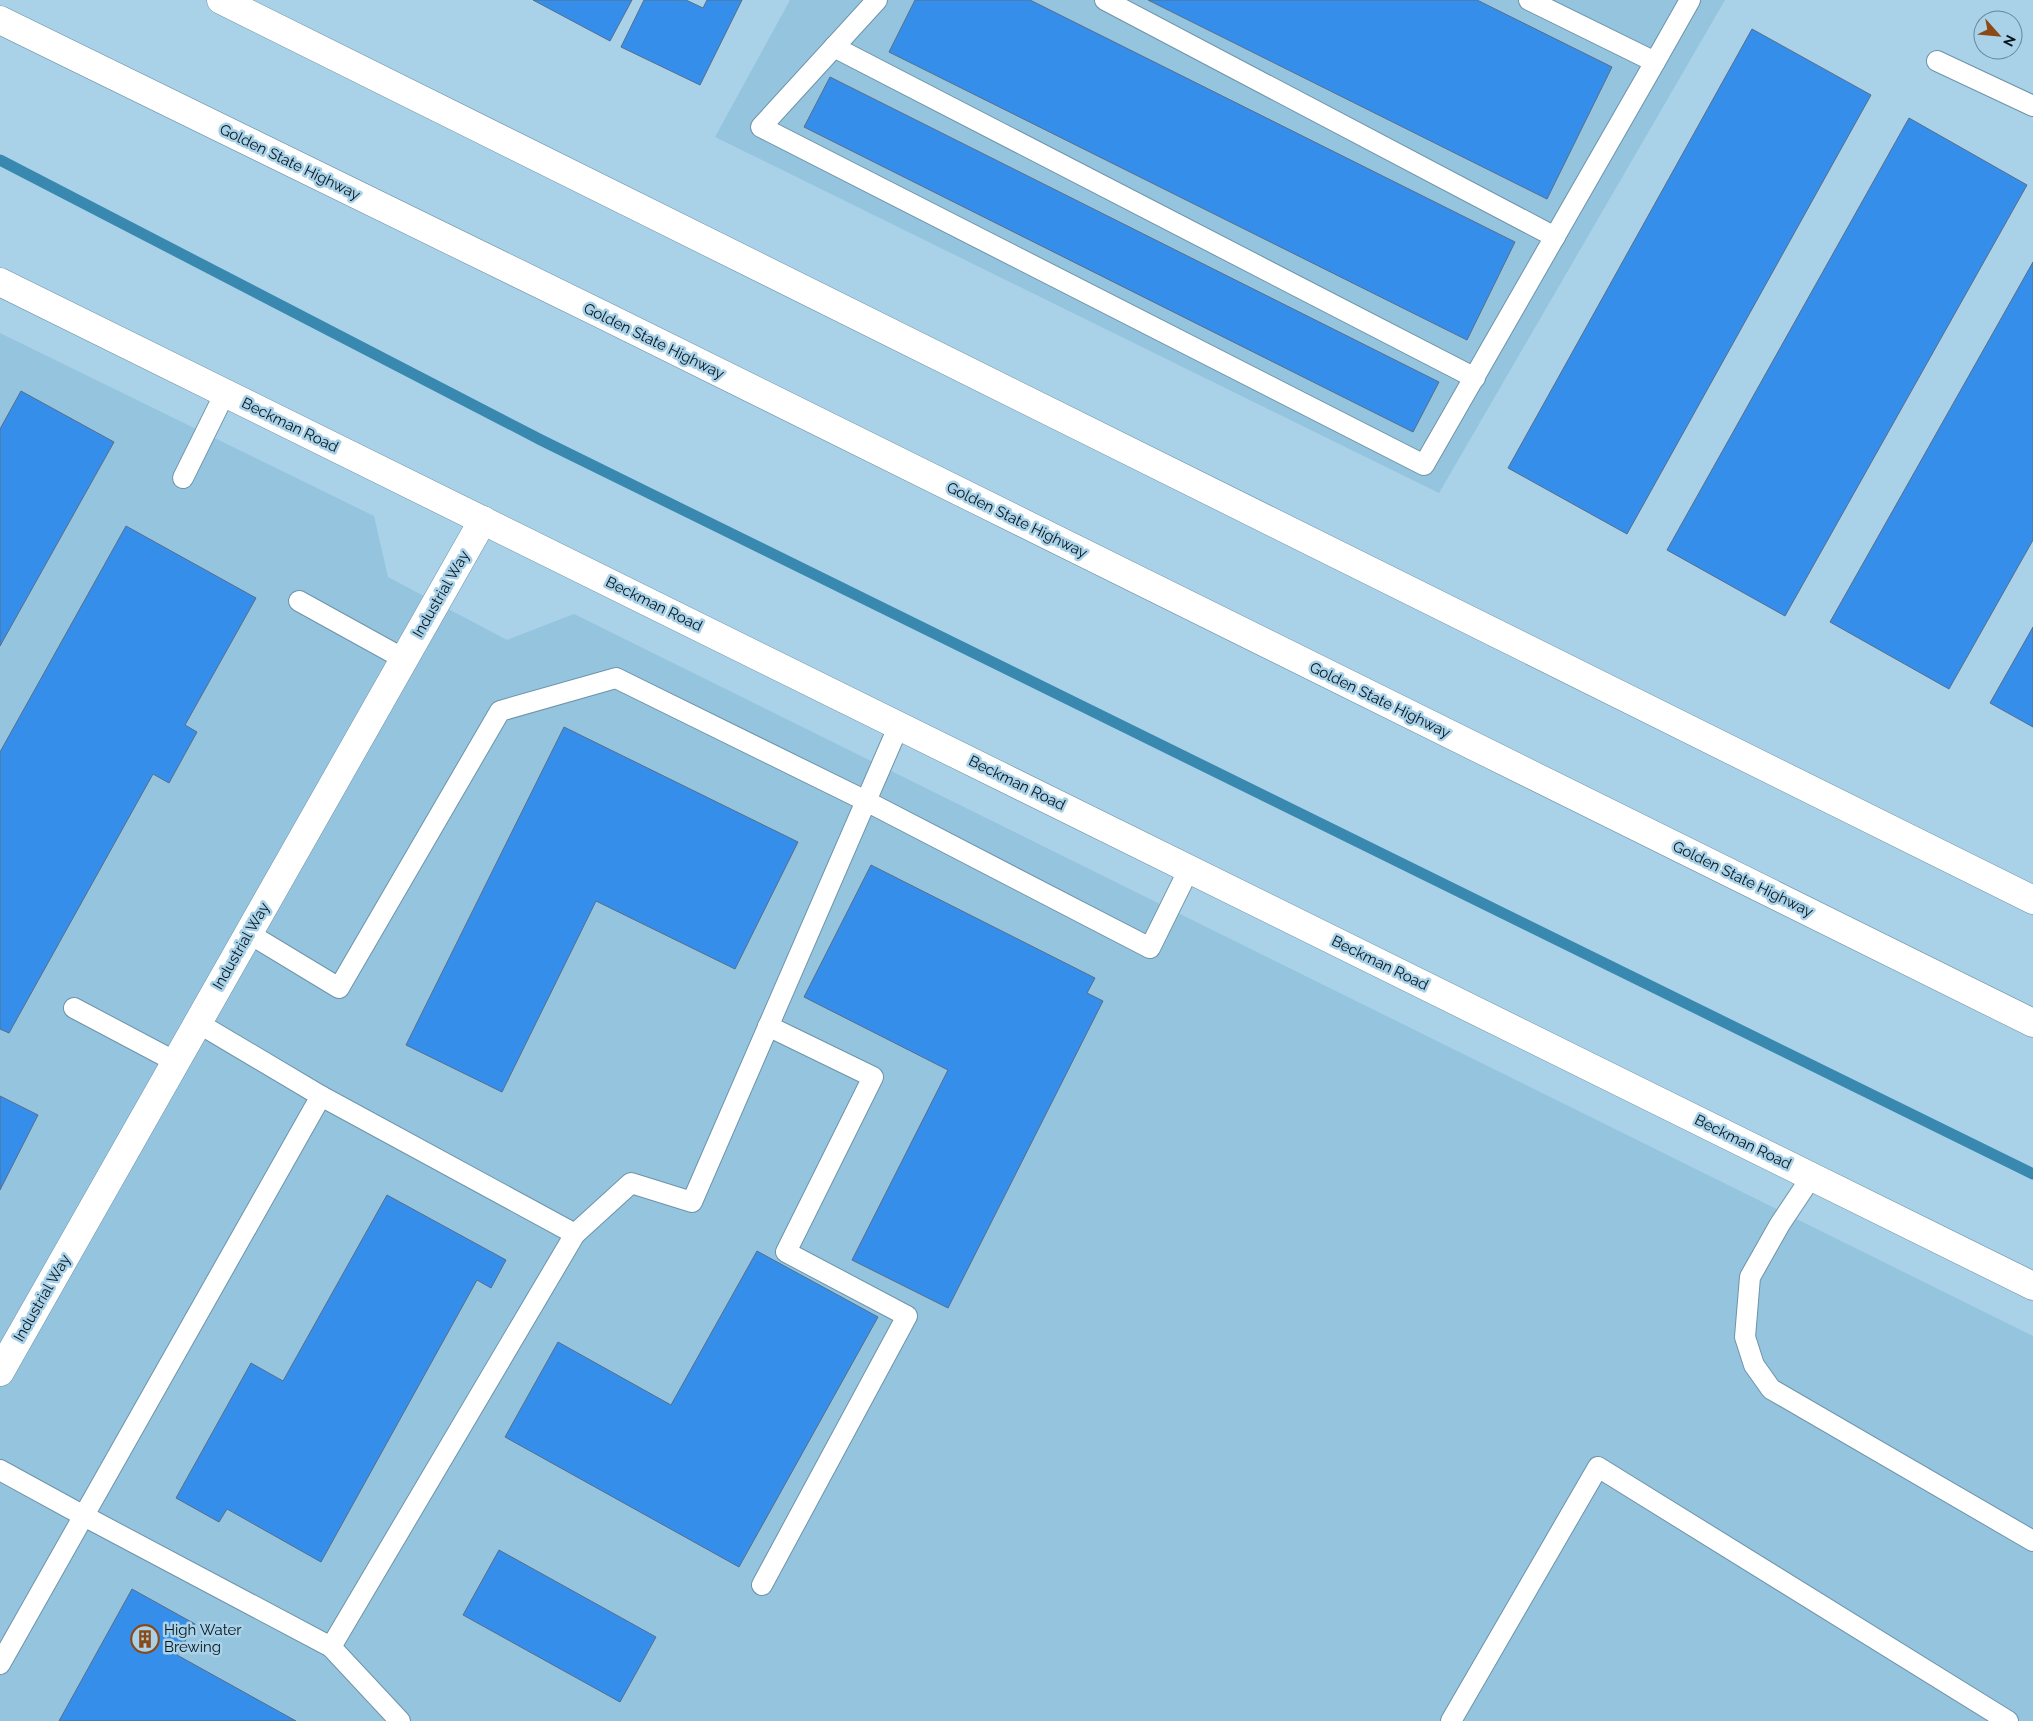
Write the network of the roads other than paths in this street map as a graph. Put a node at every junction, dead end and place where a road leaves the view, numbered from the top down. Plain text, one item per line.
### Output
1 (221, 0) edge
2 (877, 0) edge
3 (1105, 0) edge
4 (1529, 0) edge
5 (1690, 0) edge
6 (0, 20) edge
7 (834, 47) junction
8 (1936, 61) dead end
9 (1655, 62) junction
10 (2033, 106) edge
11 (1555, 237) junction
12 (0, 282) edge
13 (1475, 378) junction
14 (225, 393) junction
15 (183, 478) dead end
16 (483, 520) junction
17 (299, 600) dead end
18 (404, 659) junction
19 (899, 725) junction
20 (866, 801) junction
21 (1190, 869) junction
22 (2033, 900) edge
23 (248, 933) junction
24 (74, 1008) dead end
25 (198, 1023) junction
26 (2033, 1023) edge
27 (768, 1026) junction
28 (176, 1062) junction
29 (321, 1096) junction
30 (1812, 1176) junction
31 (575, 1234) junction
32 (2033, 1286) edge
33 (0, 1372) edge
34 (0, 1470) edge
35 (84, 1516) junction
36 (2033, 1541) edge
37 (762, 1585) dead end
38 (331, 1647) junction
39 (0, 1664) edge
40 (400, 1721) edge
41 (1451, 1721) edge
42 (2008, 1721) edge

1 - 22 main road
2 - 7 lane
3 - 11 lane
4 - 9 lane
5 - 9 lane
6 - 26 main road, Golden State Highway
7 - 13 lane
7 - 13 lane
8 - 10 lane
9 - 11 lane
11 - 13 lane
12 - 14 main road, Beckman Road
14 - 15 lane
14 - 16 main road, Beckman Road
16 - 18 main road, Industrial Way
16 - 19 main road, Beckman Road
17 - 18 lane
18 - 23 main road, Industrial Way
19 - 20 lane
19 - 21 main road, Beckman Road
20 - 21 lane
20 - 23 lane
20 - 27 lane
21 - 30 main road, Beckman Road
23 - 25 main road, Industrial Way
24 - 28 lane
25 - 28 main road, Industrial Way
25 - 29 lane
27 - 31 lane
27 - 37 lane
28 - 33 main road, Industrial Way
29 - 31 lane
29 - 35 lane
30 - 32 main road, Beckman Road
30 - 36 lane
31 - 38 lane
34 - 35 lane
35 - 38 lane
35 - 39 lane
38 - 40 lane
41 - 42 lane

